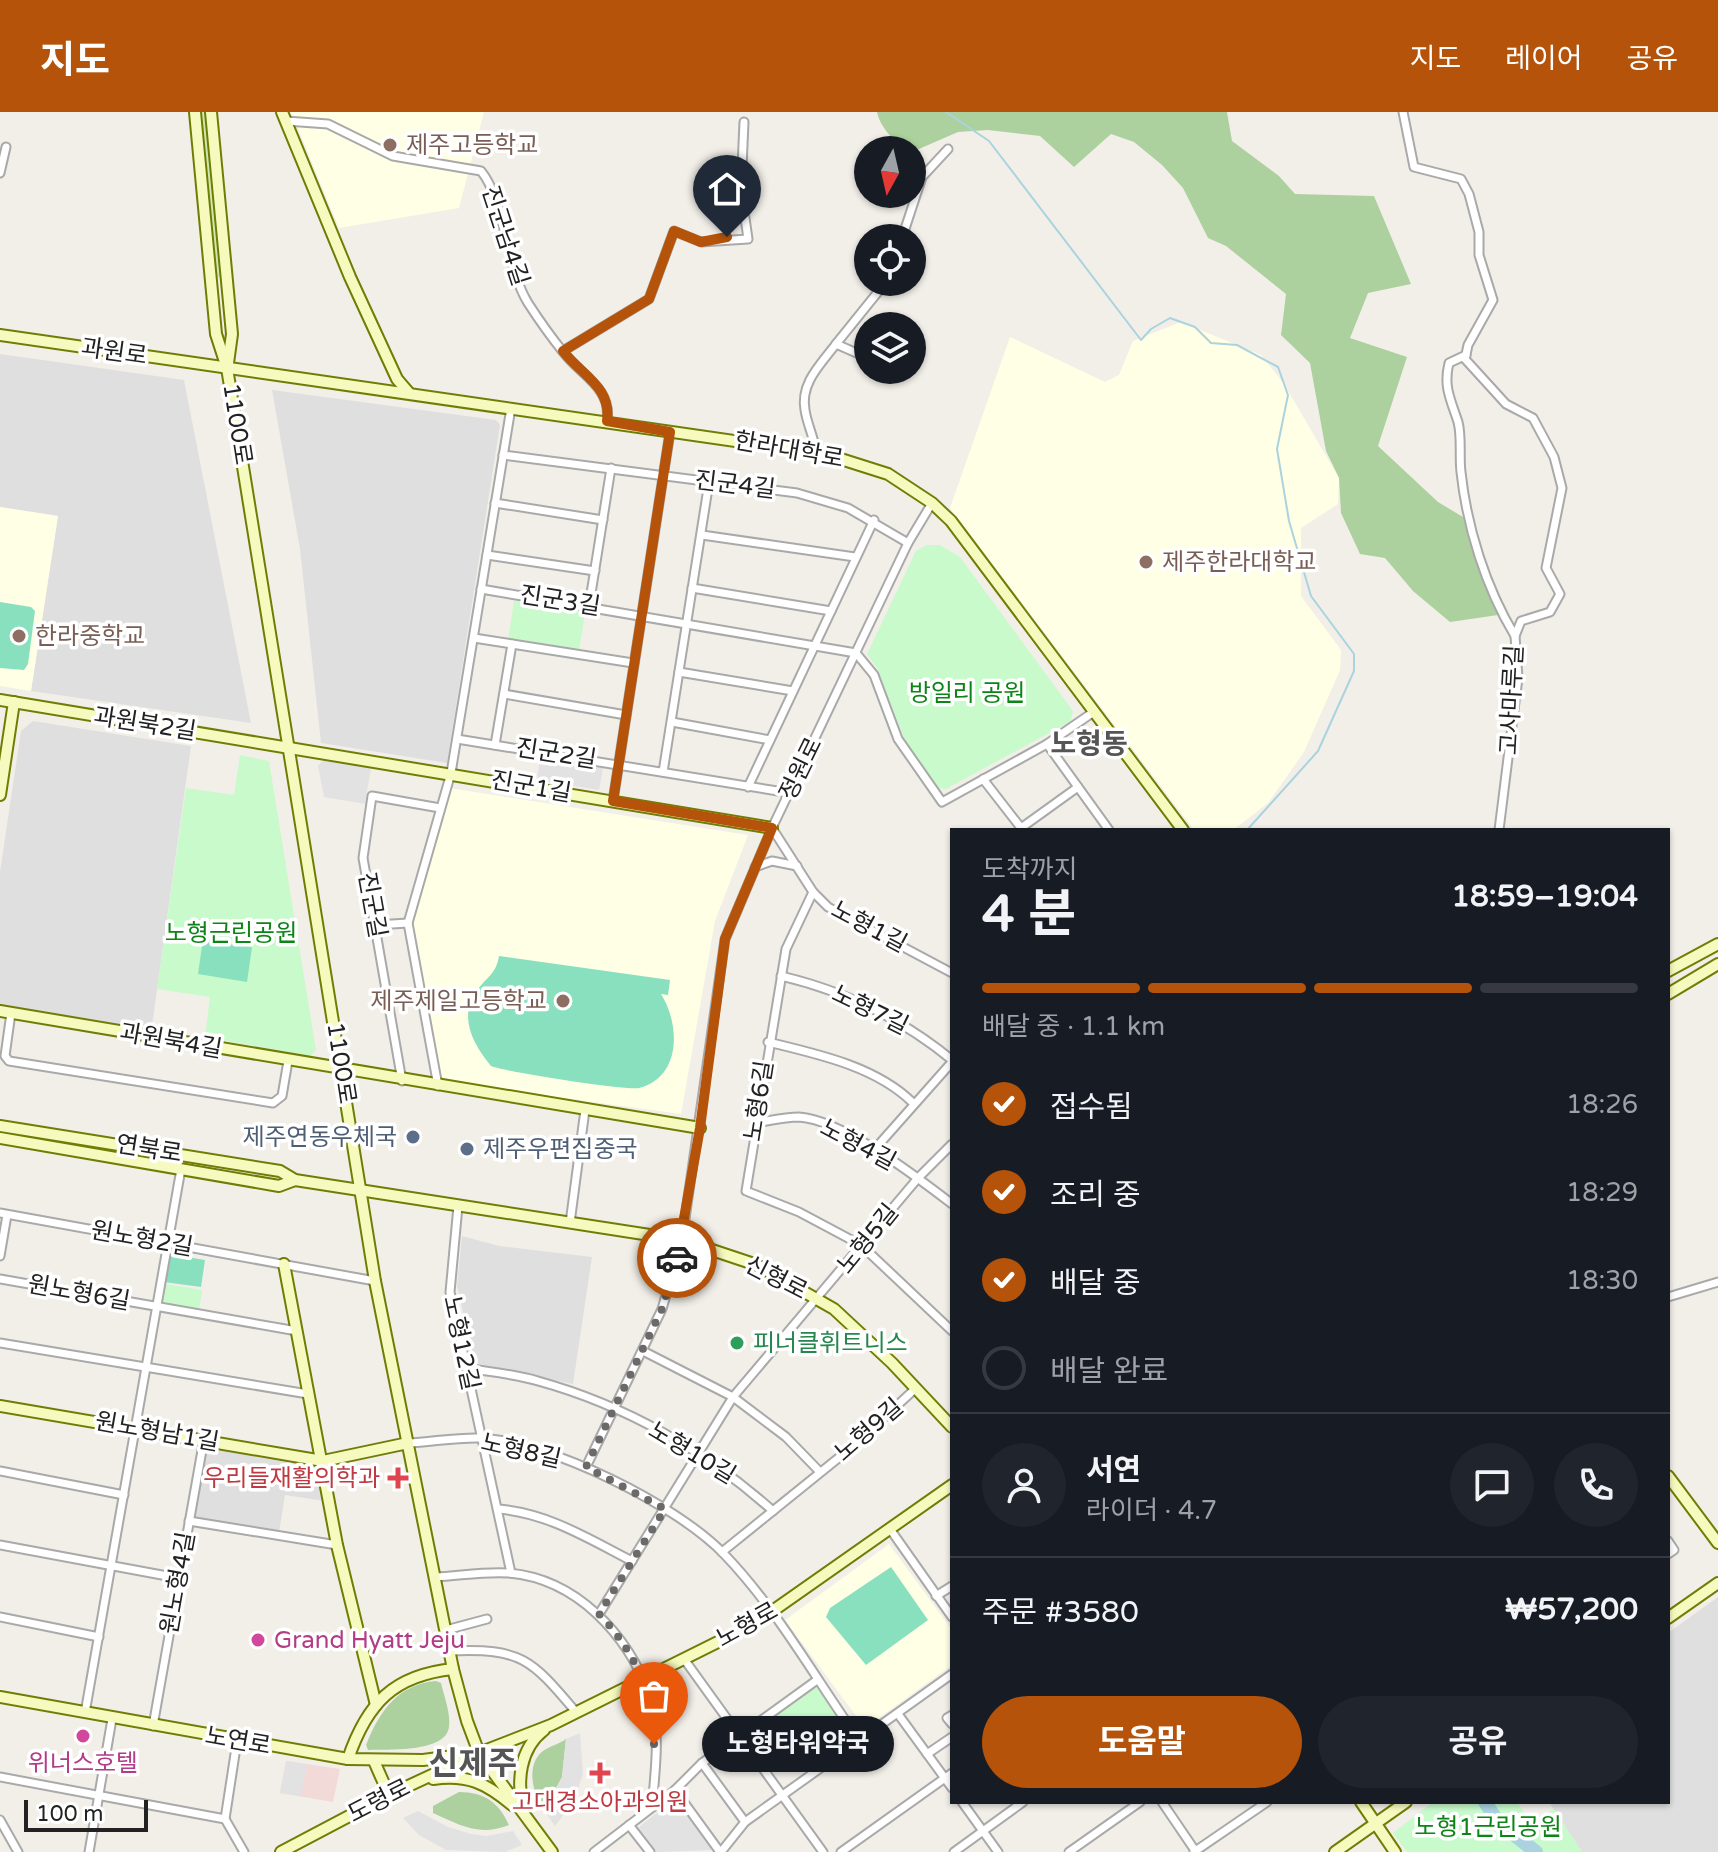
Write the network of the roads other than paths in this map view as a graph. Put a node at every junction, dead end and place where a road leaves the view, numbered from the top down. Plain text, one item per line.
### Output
1 (195, 112) edge
2 (211, 112) edge
3 (1403, 112) edge
4 (284, 117) edge
5 (744, 122) dead end
6 (6, 147) dead end
7 (948, 149) dead end
8 (0, 173) edge
9 (907, 224) edge
10 (875, 296) edge
11 (0, 335) edge
12 (836, 344) junction
13 (563, 351) junction
14 (854, 352) edge
15 (1466, 355) junction
16 (227, 368) junction
17 (409, 393) junction
18 (511, 408) junction
19 (607, 421) junction
20 (670, 432) junction
21 (816, 452) junction
22 (503, 455) junction
23 (611, 468) junction
24 (664, 477) junction
25 (709, 482) junction
26 (495, 503) junction
27 (932, 503) junction
28 (603, 520) junction
29 (874, 520) junction
30 (702, 535) junction
31 (908, 543) junction
32 (487, 555) junction
33 (855, 557) junction
34 (595, 571) junction
35 (692, 588) junction
36 (481, 589) junction
37 (589, 606) junction
38 (831, 611) junction
39 (642, 614) junction
40 (686, 622) junction
41 (1515, 636) junction
42 (474, 638) junction
43 (512, 644) junction
44 (815, 644) junction
45 (856, 653) junction
46 (633, 663) junction
47 (679, 672) junction
48 (793, 691) junction
49 (504, 694) junction
50 (0, 700) edge
51 (14, 702) junction
52 (1095, 711) junction
53 (626, 715) junction
54 (672, 722) junction
55 (457, 739) junction
56 (770, 740) junction
57 (1047, 744) junction
58 (495, 745) junction
59 (290, 746) junction
60 (619, 764) junction
61 (663, 772) junction
62 (451, 773) junction
63 (983, 779) junction
64 (748, 787) junction
65 (1078, 787) junction
66 (790, 793) junction
67 (0, 795) edge
68 (613, 801) junction
69 (440, 808) junction
70 (772, 828) junction
71 (1108, 828) edge
72 (1182, 828) edge
73 (1499, 828) edge
74 (797, 866) junction
75 (755, 867) junction
76 (813, 892) junction
77 (408, 923) junction
78 (376, 925) junction
79 (1718, 944) edge
80 (1718, 964) edge
81 (1670, 970) edge
82 (950, 972) edge
83 (781, 976) junction
84 (1670, 993) edge
85 (6, 1012) edge
86 (768, 1042) junction
87 (950, 1059) edge
88 (288, 1061) junction
89 (950, 1063) edge
90 (342, 1070) junction
91 (402, 1081) junction
92 (438, 1086) junction
93 (912, 1102) junction
94 (585, 1110) junction
95 (755, 1123) junction
96 (0, 1126) edge
97 (700, 1128) junction
98 (0, 1138) edge
99 (950, 1146) edge
100 (874, 1150) junction
101 (181, 1169) junction
102 (918, 1178) junction
103 (295, 1180) junction
104 (363, 1189) junction
105 (950, 1202) edge
106 (458, 1206) junction
107 (4, 1214) edge
108 (570, 1223) junction
109 (682, 1240) junction
110 (168, 1243) junction
111 (861, 1245) junction
112 (0, 1256) edge
113 (284, 1264) junction
114 (0, 1279) edge
115 (375, 1281) junction
116 (1718, 1282) edge
117 (1670, 1296) edge
118 (818, 1300) junction
119 (158, 1307) junction
120 (950, 1329) edge
121 (297, 1331) junction
122 (0, 1343) edge
123 (643, 1351) junction
124 (147, 1368) junction
125 (466, 1368) junction
126 (916, 1388) junction
127 (308, 1394) junction
128 (733, 1397) junction
129 (0, 1406) edge
130 (615, 1408) junction
131 (950, 1425) edge
132 (136, 1427) junction
133 (482, 1438) junction
134 (204, 1439) junction
135 (408, 1443) junction
136 (699, 1453) junction
137 (323, 1461) junction
138 (586, 1467) junction
139 (0, 1471) edge
140 (820, 1472) junction
141 (1670, 1479) edge
142 (950, 1486) edge
143 (124, 1495) junction
144 (498, 1509) junction
145 (665, 1509) junction
146 (773, 1511) junction
147 (189, 1521) junction
148 (890, 1529) junction
149 (1718, 1543) edge
150 (0, 1545) edge
151 (337, 1545) junction
152 (722, 1552) junction
153 (632, 1561) junction
154 (111, 1566) junction
155 (511, 1573) junction
156 (435, 1577) junction
157 (178, 1578) junction
158 (1718, 1583) edge
159 (950, 1587) edge
160 (936, 1596) junction
161 (773, 1612) junction
162 (599, 1614) junction
163 (950, 1614) edge
164 (0, 1617) edge
165 (1670, 1617) edge
166 (487, 1619) dead end
167 (446, 1630) junction
168 (99, 1637) junction
169 (450, 1651) junction
170 (684, 1659) junction
171 (453, 1669) junction
172 (950, 1676) edge
173 (817, 1680) junction
174 (642, 1681) junction
175 (0, 1697) edge
176 (376, 1705) junction
177 (576, 1712) junction
178 (85, 1713) junction
179 (898, 1714) junction
180 (112, 1719) junction
181 (551, 1725) junction
182 (153, 1726) junction
183 (739, 1736) junction
184 (950, 1738) edge
185 (859, 1740) junction
186 (237, 1741) junction
187 (479, 1753) junction
188 (927, 1754) junction
189 (348, 1759) junction
190 (374, 1761) junction
191 (702, 1763) junction
192 (948, 1776) edge
193 (0, 1777) edge
194 (419, 1781) junction
195 (675, 1790) junction
196 (389, 1795) junction
197 (782, 1795) junction
198 (98, 1798) junction
199 (963, 1804) edge
200 (1020, 1804) edge
201 (1137, 1804) edge
202 (1163, 1804) edge
203 (1264, 1804) edge
204 (1362, 1804) edge
205 (1403, 1804) edge
206 (652, 1807) junction
207 (524, 1816) junction
208 (225, 1819) junction
209 (0, 1820) edge
210 (745, 1822) junction
211 (1376, 1823) junction
212 (629, 1825) junction
213 (983, 1831) junction
214 (18, 1852) edge
215 (89, 1852) edge
216 (244, 1852) edge
217 (281, 1852) edge
218 (552, 1852) edge
219 (594, 1852) edge
220 (650, 1852) edge
221 (720, 1852) edge
222 (823, 1852) edge
223 (841, 1852) edge
224 (954, 1852) edge
225 (998, 1852) edge
226 (1069, 1852) edge
227 (1195, 1852) edge
228 (1335, 1852) edge
229 (1395, 1852) edge

1 - 16 main road, 1100로
2 - 16 main road, 1100로
3 - 15 street
4 - 13 street, 진군남4길
4 - 17 main road
5 - 13 street
6 - 8 street
7 - 9 street
10 - 12 street
11 - 16 main road, 과원로
12 - 14 street
12 - 21 street
13 - 19 street, 진군남4길
15 - 41 street
15 - 41 street, 고사마루길
16 - 17 main road, 한라대학로
16 - 59 main road, 1100로
17 - 18 main road, 한라대학로
18 - 19 main road, 한라대학로
18 - 22 street, 진군길
19 - 20 main road, 한라대학로
20 - 21 main road, 한라대학로
20 - 24 street
21 - 27 main road, 한라대학로
22 - 23 street, 진군4길
22 - 26 street, 진군길
23 - 24 street, 진군4길
23 - 28 street
24 - 25 street, 진군4길
24 - 39 street
25 - 29 street, 진군4길
25 - 30 street
26 - 28 street
26 - 32 street, 진군길
27 - 31 street, 정원로
27 - 52 main road, 한라대학로
28 - 34 street
29 - 31 street, 진군4길
29 - 33 street
30 - 33 street
30 - 35 street
31 - 45 street, 정원로
32 - 34 street
32 - 36 street, 진군길
33 - 38 street
34 - 37 street
35 - 38 street
35 - 40 street
36 - 37 street, 진군3길
36 - 42 street, 진군길
37 - 39 street, 진군3길
38 - 44 street
39 - 40 street, 진군3길
39 - 46 street
40 - 44 street, 진군3길
40 - 47 street
41 - 73 street, 고사마루길
42 - 43 street
42 - 55 street, 진군길
43 - 46 street
43 - 49 street, 진군2길
44 - 45 street, 진군3길
44 - 48 street
45 - 63 street
45 - 66 street, 정원로
46 - 53 street
47 - 48 street
47 - 54 street
48 - 56 street
49 - 53 street
49 - 58 street, 진군2길
50 - 51 main road, 과원북2길
51 - 59 main road, 과원북2길
51 - 67 main road
52 - 57 street
52 - 72 main road, 한라대학로
53 - 60 street
54 - 56 street
54 - 61 street
55 - 58 street, 진군2길
55 - 62 street, 진군길
56 - 64 street
57 - 63 street
57 - 65 street
58 - 60 street, 진군2길
59 - 62 main road, 진군1길
59 - 90 main road, 1100로
60 - 61 street, 진군2길
60 - 68 street
61 - 64 street, 진군2길
62 - 68 main road, 진군1길
62 - 69 street, 진군길
63 - 65 street
64 - 66 street, 진군2길
65 - 71 street
66 - 70 street, 정원로
68 - 70 main road, 진군1길
69 - 77 street, 진군길
69 - 78 street, 진군길
70 - 74 street, 노형1길
70 - 75 street, 정원로
74 - 75 street
74 - 76 street, 노형1길
75 - 97 street, 정원로
76 - 82 street, 노형1길
76 - 83 street, 노형6길
77 - 78 street
77 - 92 street, 진군길
78 - 91 street, 진군길
79 - 81 main road
80 - 84 main road
83 - 86 street, 노형6길
83 - 87 street, 노형7길
85 - 88 main road, 과원북4길
85 - 88 street
86 - 93 street
86 - 95 street, 노형6길
88 - 90 main road, 과원북4길
89 - 93 street, 노형7길
90 - 91 main road
90 - 104 main road, 1100로
91 - 92 main road
92 - 94 main road
93 - 100 street, 노형7길
94 - 97 main road
94 - 108 street
95 - 100 street, 노형4길
95 - 111 street, 노형6길
96 - 103 main road, 연북로
97 - 109 street, 정원로
98 - 101 main road, 연북로
99 - 102 street, 노형5길
100 - 102 street, 노형4길
101 - 103 main road, 연북로
101 - 110 street, 원노형6길
102 - 105 street, 노형4길
102 - 111 street, 노형5길
103 - 104 main road, 연북로
104 - 106 main road, 신형로
104 - 115 main road, 1100로
106 - 108 main road, 신형로
106 - 125 street, 노형12길
107 - 110 street, 원노형2길
107 - 112 street
108 - 109 main road, 신형로
109 - 118 main road, 신형로
109 - 123 street, 정원로
110 - 113 street, 원노형2길
110 - 119 street, 원노형6길
111 - 118 street, 노형5길
111 - 120 street
113 - 115 street, 원노형2길
113 - 121 main road
114 - 119 street, 원노형6길
115 - 135 main road, 1100로
116 - 117 street
118 - 126 main road, 신형로
118 - 128 street, 노형5길
119 - 121 street
119 - 124 street, 원노형6길
121 - 127 main road
122 - 124 street
123 - 128 street, 노형9길
123 - 130 street, 정원로
124 - 127 street
124 - 132 street, 원노형6길
125 - 130 street, 노형10길
125 - 133 street, 노형12길
126 - 131 main road, 신형로
126 - 140 street, 노형9길
127 - 137 main road
128 - 136 street, 노형5길
128 - 140 street, 노형9길
129 - 132 main road, 원노형남1길
130 - 136 street, 노형10길
130 - 138 street, 정원로
132 - 134 main road, 원노형남1길
132 - 143 street, 원노형6길
133 - 135 street, 노형8길
133 - 138 street, 노형8길
133 - 144 street, 노형12길
134 - 137 main road, 원노형남1길
134 - 147 street, 원노형4길
135 - 137 main road, 원노형남1길
135 - 156 main road, 1100로
136 - 145 street, 노형5길
136 - 146 street, 노형10길
137 - 151 main road
138 - 145 street, 노형8길
139 - 143 street
140 - 146 street, 노형9길
141 - 149 main road
142 - 148 main road, 노형로
143 - 154 street, 원노형6길
144 - 153 street
144 - 155 street, 노형12길
145 - 152 street, 노형8길
145 - 153 street, 노형5길
146 - 152 street, 노형9길
147 - 151 street
147 - 157 street, 원노형4길
148 - 160 street
148 - 161 main road, 노형로
150 - 154 street
151 - 176 main road
152 - 161 street, 노형8길
153 - 162 street, 노형5길
154 - 157 street
154 - 168 street, 원노형6길
155 - 156 street
155 - 162 street
156 - 167 main road, 1100로
157 - 182 street, 원노형4길
158 - 165 main road
159 - 160 street
160 - 163 street
161 - 170 main road, 노형로
161 - 173 street, 노형8길
162 - 174 street
164 - 168 street
166 - 167 street
167 - 169 main road, 1100로
168 - 178 street, 원노형6길
169 - 171 main road, 1100로
169 - 177 street
170 - 174 main road, 노형로
170 - 183 street
171 - 176 main road
171 - 187 main road, 1100로
172 - 179 street
173 - 183 street
173 - 185 street, 노형8길
174 - 177 main road, 노형로
174 - 206 street
175 - 178 main road, 노연로
176 - 189 main road
177 - 181 main road, 노형로
178 - 180 main road, 노연로
179 - 185 street
179 - 188 street
180 - 182 main road, 노연로
180 - 198 street
181 - 187 main road, 노형로
181 - 207 main road
182 - 186 main road, 노연로
183 - 191 street
183 - 197 street
184 - 188 street
185 - 197 street
186 - 189 main road, 노연로
186 - 208 street
187 - 190 main road, 노연로
187 - 194 main road, 도령로
187 - 207 main road, 1100로
188 - 192 street
189 - 190 main road, 노연로
190 - 196 main road
191 - 195 street
191 - 210 street
192 - 223 street
193 - 198 street
194 - 196 main road, 도령로
194 - 207 main road
195 - 206 street
195 - 221 street
196 - 217 main road, 도령로
197 - 210 street
197 - 222 street
198 - 208 street
198 - 215 street
199 - 213 street
200 - 213 street
201 - 226 street
202 - 227 street
203 - 227 street
204 - 211 main road
205 - 211 main road
206 - 212 street
207 - 218 main road
208 - 216 street
209 - 214 street
210 - 221 street
211 - 228 main road
211 - 229 main road
212 - 219 street
212 - 220 street
213 - 224 street
213 - 225 street

